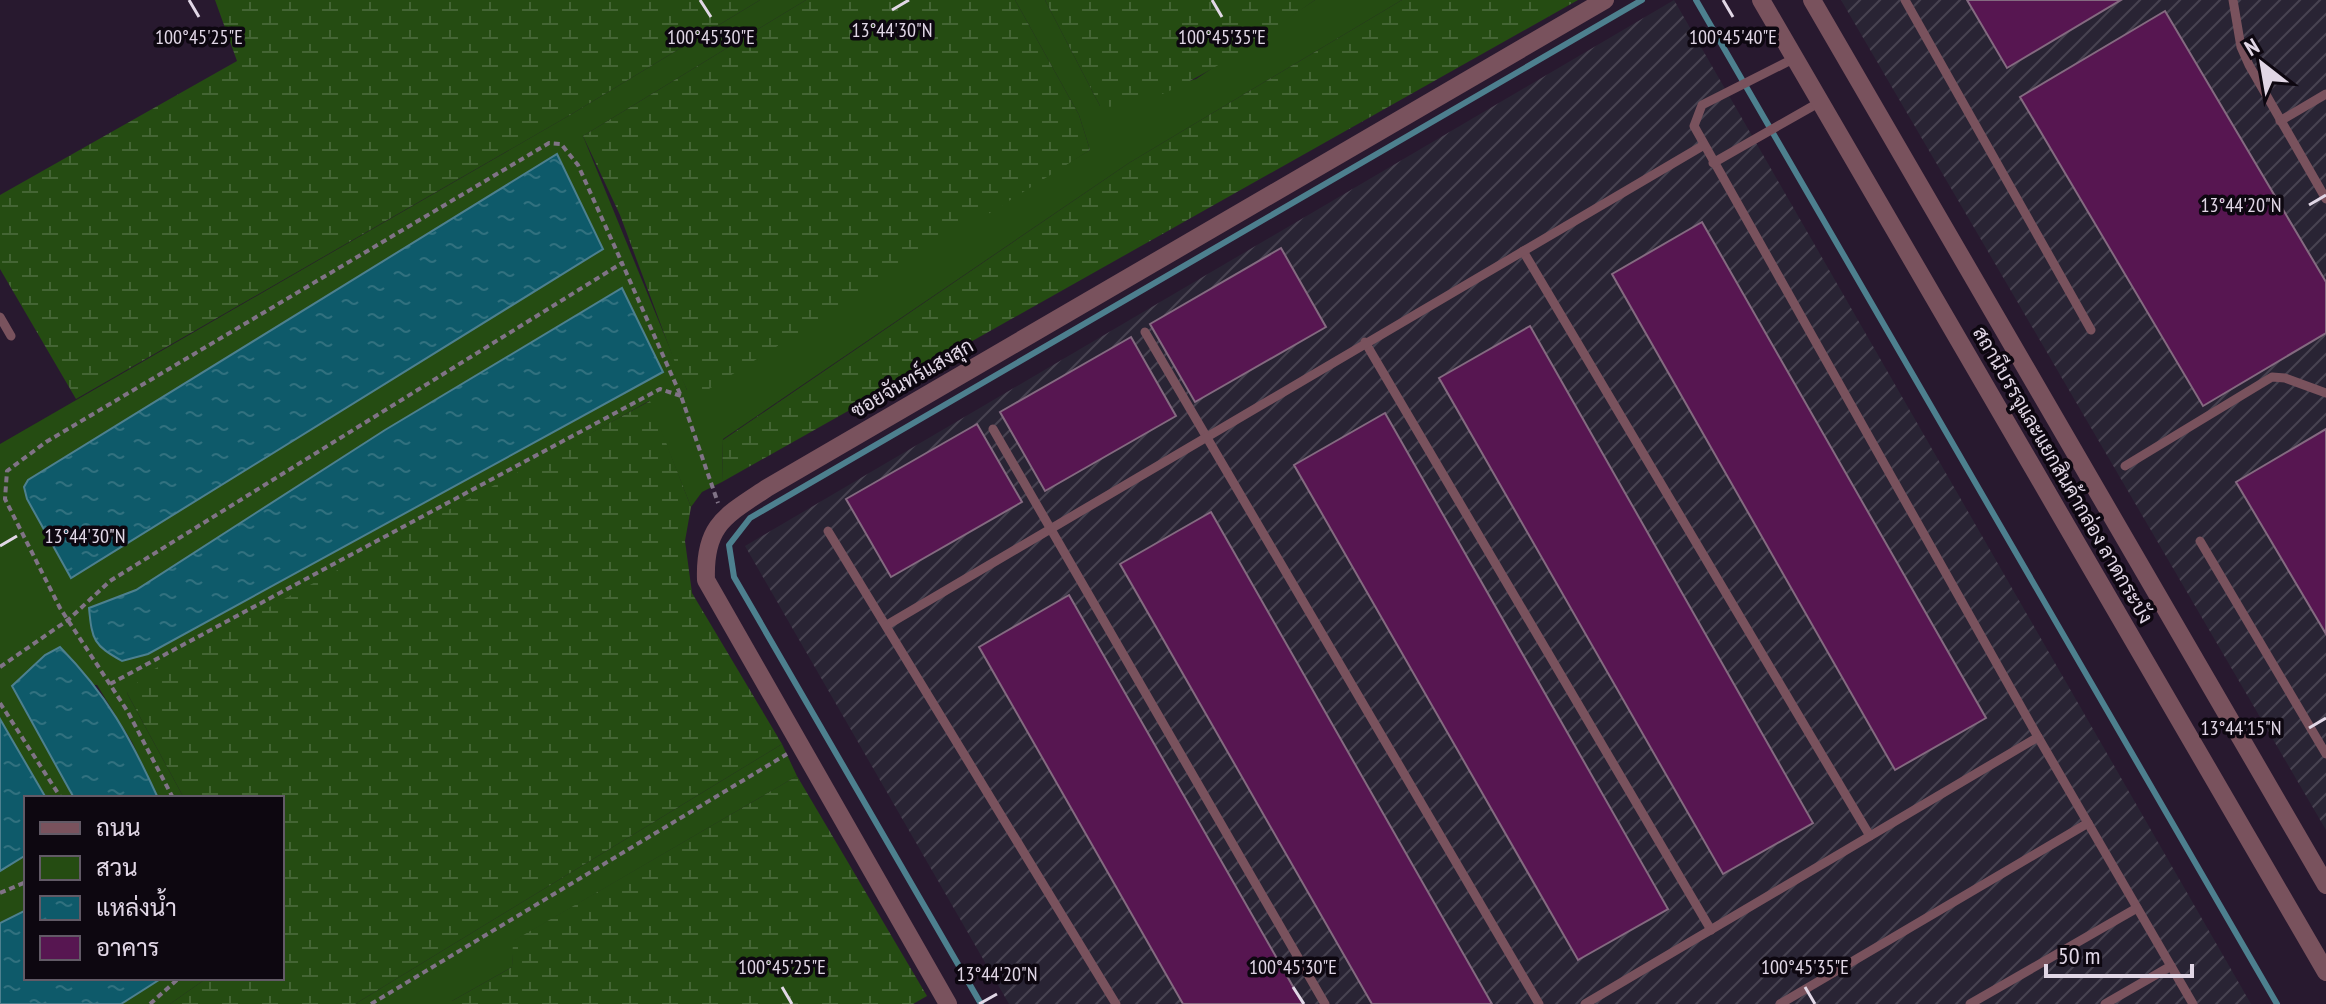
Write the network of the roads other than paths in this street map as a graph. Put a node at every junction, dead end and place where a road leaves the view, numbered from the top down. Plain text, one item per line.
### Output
1 (1605, 0) edge
2 (1761, 0) edge
3 (1812, 0) edge
4 (1905, 0) edge
5 (2233, 0) edge
6 (1795, 58) junction
7 (2326, 94) edge
8 (1820, 102) junction
9 (2280, 121) junction
10 (1704, 145) junction
11 (1713, 163) junction
12 (2326, 199) edge
13 (1523, 251) junction
14 (0, 317) edge
15 (2091, 330) dead end
16 (1145, 332) dead end
17 (11, 336) dead end
18 (1365, 342) junction
19 (2326, 393) edge
20 (993, 429) dead end
21 (1206, 436) junction
22 (2125, 466) dead end
23 (1051, 526) junction
24 (828, 531) dead end
25 (2200, 541) dead end
26 (887, 625) junction
27 (2038, 737) junction
28 (2326, 754) edge
29 (2088, 823) junction
30 (1870, 836) junction
31 (2326, 885) edge
32 (2137, 908) junction
33 (1711, 930) junction
34 (2171, 966) junction
35 (2326, 972) edge
36 (945, 1003) edge
37 (1116, 1004) edge
38 (1325, 1004) edge
39 (1539, 1004) edge
40 (1585, 1004) edge
41 (1780, 1004) edge
42 (1970, 1004) edge
43 (2105, 1004) edge
44 (2193, 1004) edge

1 - 36 street, ซอยจันทร์แสงสุก
2 - 6 street, สถานีบรรจุและแยกสินค้ากล่อง ลาดกระบัง
3 - 31 street, สถานีบรรจุและแยกสินค้ากล่อง ลาดกระบัง
4 - 15 lane
5 - 9 lane
6 - 8 street, สถานีบรรจุและแยกสินค้ากล่อง ลาดกระบัง
6 - 10 lane
7 - 9 lane
8 - 11 lane
8 - 35 street, สถานีบรรจุและแยกสินค้ากล่อง ลาดกระบัง
9 - 12 lane
10 - 11 lane
10 - 13 lane
11 - 27 lane
13 - 18 lane
13 - 30 lane
14 - 17 lane
16 - 21 lane
18 - 21 lane
18 - 33 lane
19 - 22 lane
20 - 23 lane
21 - 23 lane
21 - 39 lane
23 - 26 lane
23 - 38 lane
24 - 26 lane
25 - 28 lane
26 - 37 lane
27 - 29 lane
27 - 30 lane
29 - 32 lane
29 - 41 lane
30 - 33 lane
32 - 34 lane
32 - 42 lane
33 - 40 lane
34 - 43 lane
34 - 44 lane

